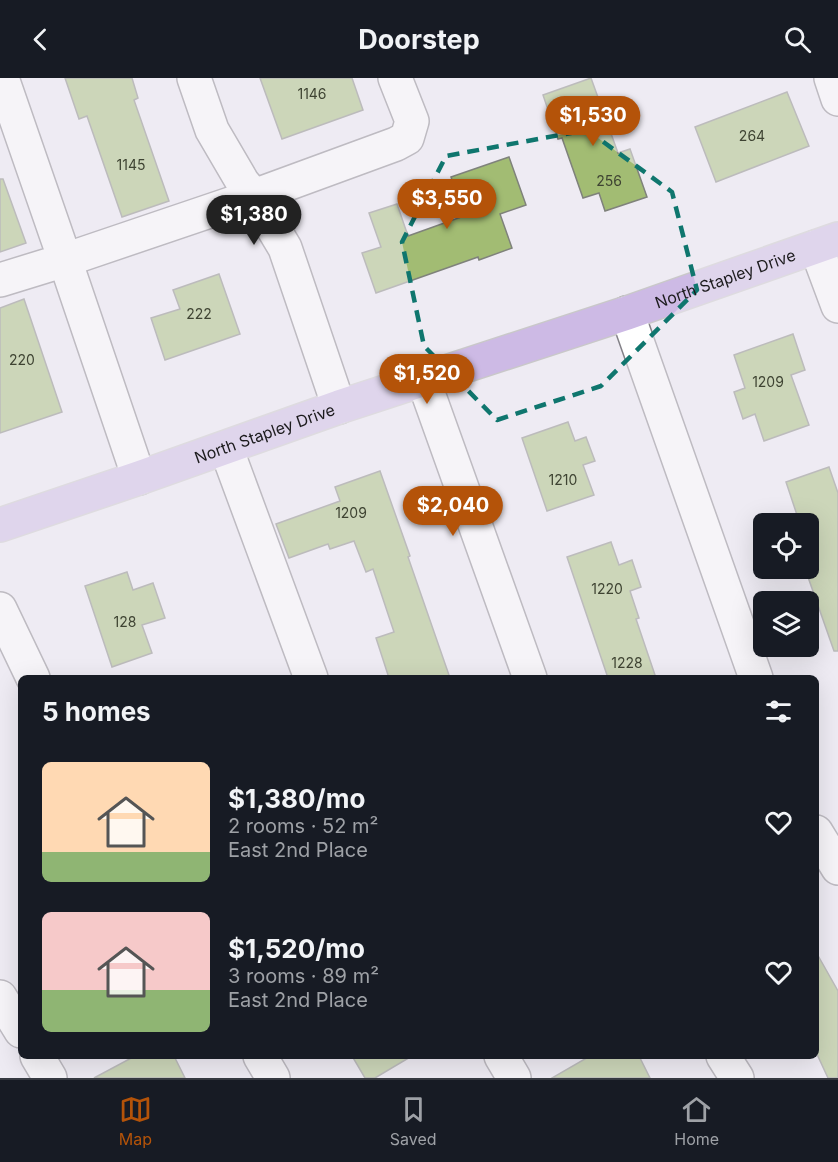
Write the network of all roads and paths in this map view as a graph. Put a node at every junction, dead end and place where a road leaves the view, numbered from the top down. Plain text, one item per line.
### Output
1 (2, 78) edge
2 (194, 78) edge
3 (395, 78) edge
4 (831, 78) edge
5 (838, 99) edge
6 (254, 196) junction
7 (827, 243) edge
8 (65, 260) junction
9 (0, 280) edge
10 (838, 306) edge
11 (627, 314) junction
12 (423, 379) junction
13 (339, 407) junction
14 (226, 448) junction
15 (139, 478) junction
16 (0, 525) edge
17 (0, 609) edge
18 (32, 675) edge
19 (310, 675) edge
20 (529, 675) edge
21 (755, 675) edge
22 (819, 837) edge
23 (838, 868) edge
24 (0, 997) edge
25 (18, 1026) edge
26 (39, 1059) edge
27 (262, 1059) edge
28 (503, 1059) edge
29 (725, 1059) edge
30 (50, 1078) edge
31 (273, 1078) edge
32 (514, 1078) edge
33 (736, 1078) edge

1 - 8 street
2 - 6 street
3 - 6 street
4 - 5 street
6 - 8 street
6 - 13 street
7 - 10 street
7 - 11 main road, North Stapley Drive
8 - 9 street
8 - 15 street
11 - 12 main road, North Stapley Drive
11 - 21 street
12 - 13 main road, North Stapley Drive
12 - 20 street
13 - 14 main road, North Stapley Drive
14 - 15 main road, North Stapley Drive
14 - 19 street
15 - 16 main road, North Stapley Drive
17 - 18 street
22 - 23 street
24 - 25 street
26 - 30 street
27 - 31 street
28 - 32 street
29 - 33 street

